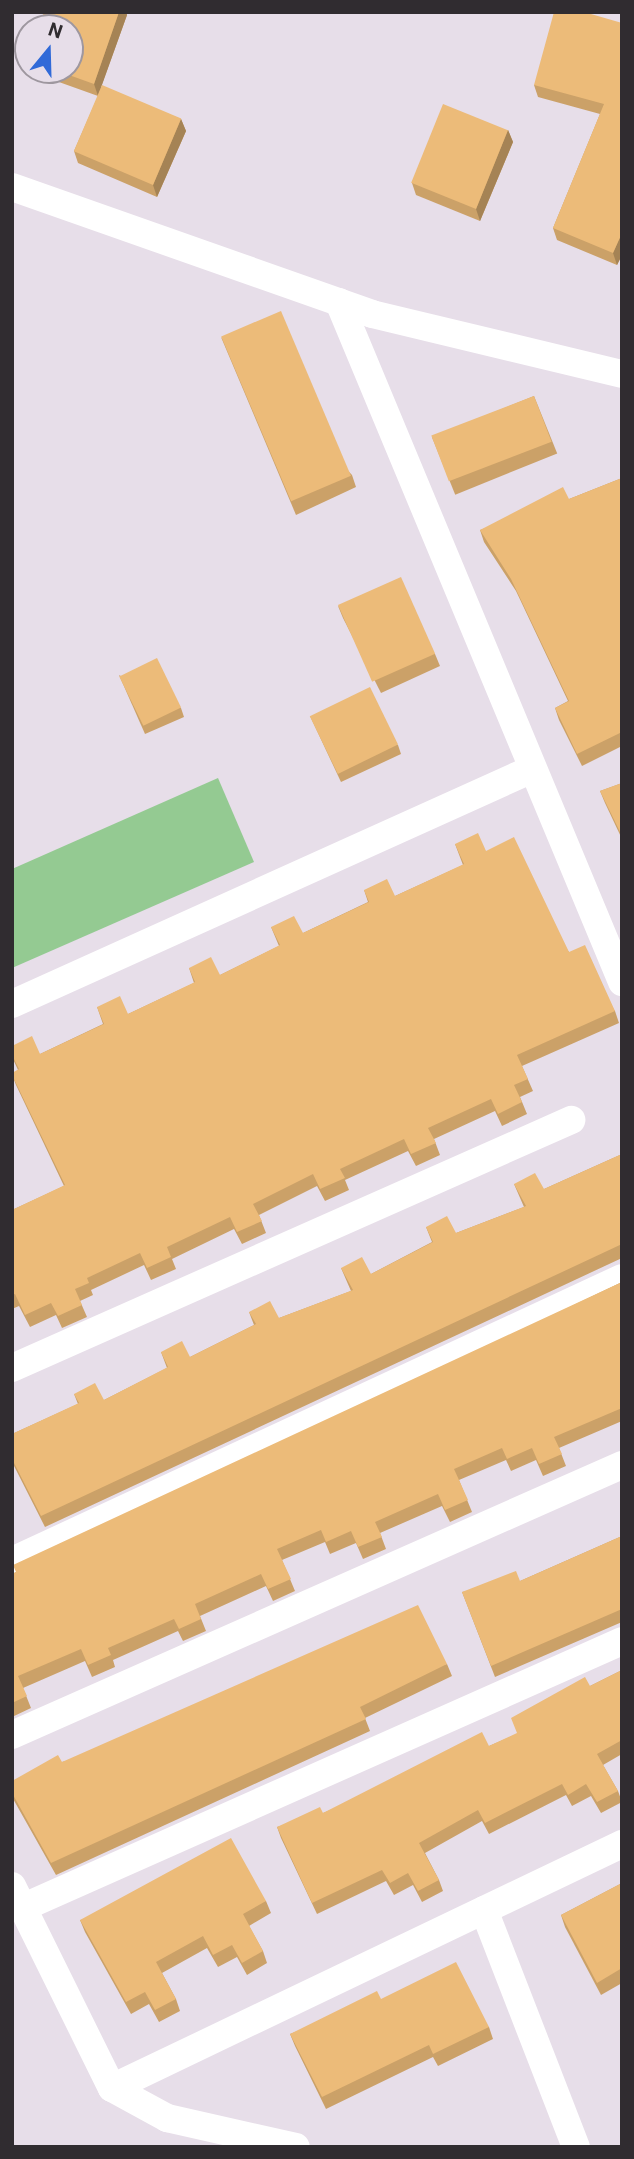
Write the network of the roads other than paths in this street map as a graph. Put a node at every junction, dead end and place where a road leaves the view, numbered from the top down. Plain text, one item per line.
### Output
1 (12, 187) edge
2 (339, 302) junction
3 (622, 374) edge
4 (530, 770) junction
5 (622, 982) edge
6 (12, 1004) edge
7 (571, 1120) dead end
8 (622, 1278) edge
9 (12, 1368) edge
10 (622, 1465) edge
11 (12, 1561) edge
12 (622, 1641) edge
13 (12, 1735) edge
14 (622, 1844) edge
15 (18, 1896) edge
16 (484, 1910) junction
17 (112, 2088) junction
18 (296, 2147) edge
19 (576, 2147) edge

1 - 2 street
2 - 3 street
2 - 4 street
4 - 5 street
4 - 6 street
7 - 9 street
8 - 11 street
10 - 13 street
12 - 15 street
14 - 16 street
15 - 17 street
16 - 17 street
16 - 19 street
17 - 18 street

